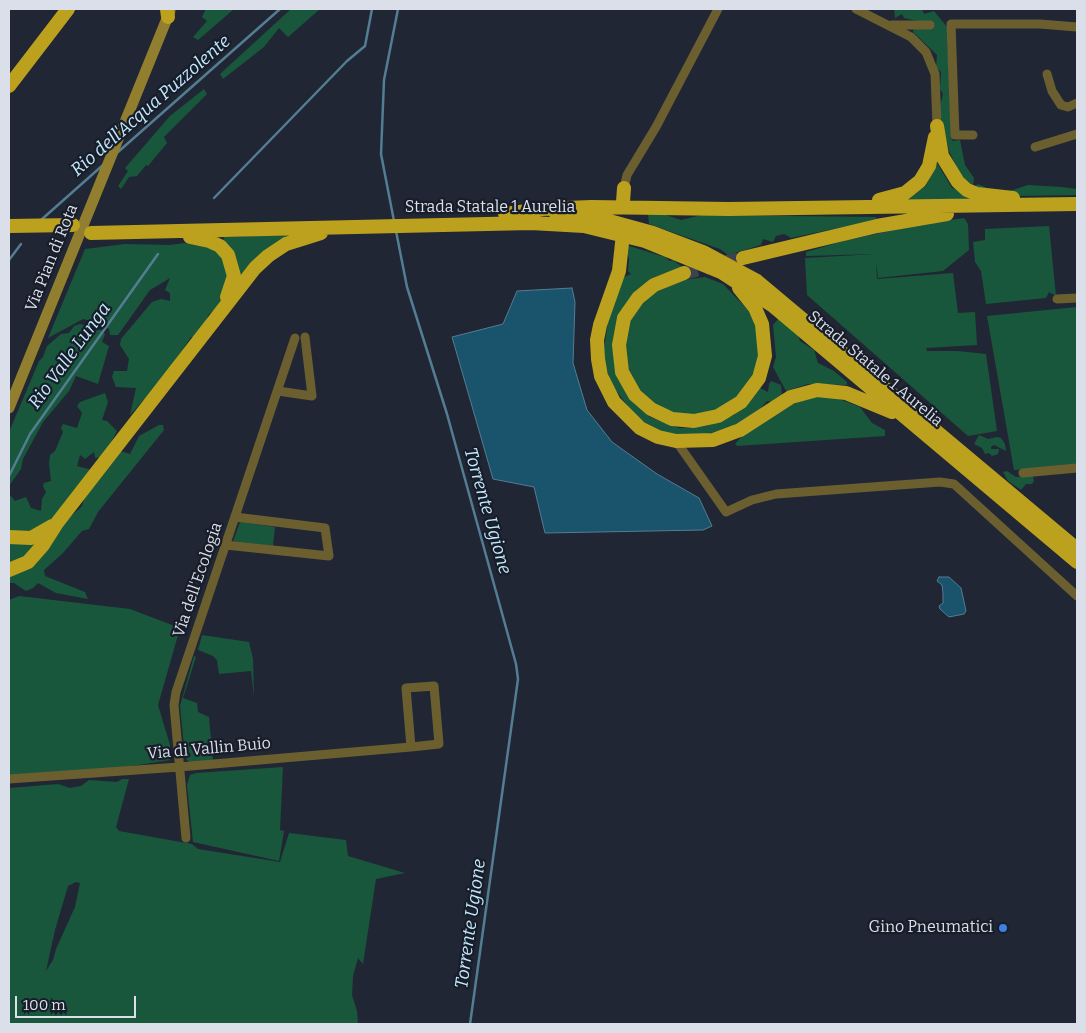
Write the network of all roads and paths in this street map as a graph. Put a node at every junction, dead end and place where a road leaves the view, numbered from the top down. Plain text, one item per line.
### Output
1 (68, 9) edge
2 (718, 9) edge
3 (856, 9) edge
4 (169, 11) edge
5 (889, 25) junction
6 (930, 25) dead end
7 (1077, 27) edge
8 (1047, 74) dead end
9 (9, 86) edge
10 (1077, 103) edge
11 (936, 126) junction
12 (1077, 134) edge
13 (973, 135) dead end
14 (1035, 147) dead end
15 (624, 188) joint
16 (623, 202) dead end
17 (1075, 204) edge
18 (1007, 206) junction
19 (834, 207) junction
20 (505, 214) junction
21 (432, 220) junction
22 (369, 222) junction
23 (348, 227) junction
24 (11, 228) edge
25 (71, 229) dead end
26 (117, 233) junction
27 (622, 243) dead end
28 (743, 258) tunnel mouth
29 (684, 273) tunnel mouth
30 (731, 277) junction
31 (1077, 298) edge
32 (1057, 299) dead end
33 (217, 316) junction
34 (305, 337) dead end
35 (295, 338) dead end
36 (278, 391) junction
37 (9, 408) edge
38 (906, 419) junction
39 (676, 441) junction
40 (1077, 468) edge
41 (1023, 472) dead end
42 (236, 516) junction
43 (57, 523) junction
44 (9, 536) edge
45 (226, 545) junction
46 (1077, 548) edge
47 (1077, 562) edge
48 (9, 570) edge
49 (1077, 596) edge
50 (411, 747) junction
51 (179, 767) junction
52 (9, 779) edge
53 (186, 838) dead end

1 - 9 highway
2 - 15 street
3 - 5 street
4 - 37 main road, Via Pian di Rota
5 - 6 street
5 - 11 street
7 - 13 street
8 - 10 street
11 - 17 highway
11 - 19 highway
12 - 14 street
15 - 16 highway
17 - 18 highway
18 - 19 highway
18 - 28 highway
19 - 20 highway
20 - 21 highway, Strada Statale 1 Aurelia
20 - 46 highway, Strada Statale 1 Aurelia
21 - 22 highway, Strada Statale 1 Aurelia
21 - 30 highway, Strada Statale 1 Aurelia
22 - 23 highway, Strada Statale 1 Aurelia
22 - 26 highway, Strada Statale 1 Aurelia
23 - 26 highway, Strada Statale 1 Aurelia
23 - 33 highway
24 - 25 highway
26 - 33 highway
27 - 39 highway
29 - 30 highway
30 - 38 highway, Strada Statale 1 Aurelia
31 - 32 street
33 - 43 highway
34 - 36 street
35 - 36 street, Via dell'Ecologia
36 - 42 street, Via dell'Ecologia
38 - 39 highway
38 - 47 highway, Strada Statale 1 Aurelia
39 - 49 street
40 - 41 street
42 - 45 street, Via dell'Ecologia
42 - 45 street
43 - 44 highway
43 - 48 highway
45 - 51 street, Via dell'Ecologia
50 - 50 street, Via di Vallin Buio
50 - 51 street, Via di Vallin Buio
51 - 52 street, Via di Vallin Buio
51 - 53 street, Via dell'Ecologia

